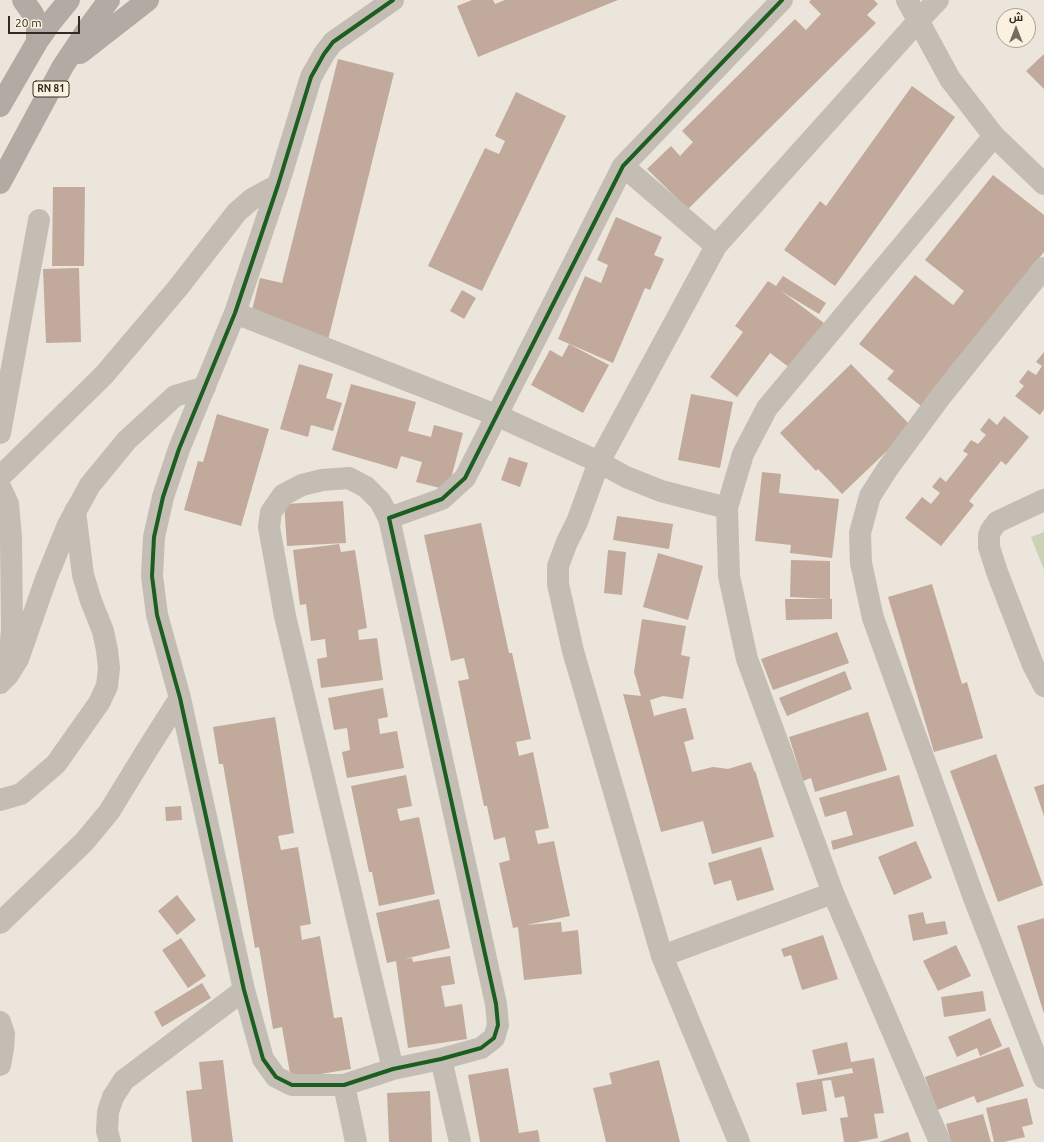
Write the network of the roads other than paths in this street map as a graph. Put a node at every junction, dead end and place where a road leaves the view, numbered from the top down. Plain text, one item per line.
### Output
1 (23, 0) edge
2 (69, 0) edge
3 (109, 0) edge
4 (148, 0) edge
5 (393, 0) edge
6 (782, 0) edge
7 (907, 0) edge
8 (938, 0) edge
9 (919, 20) junction
10 (37, 42) junction
11 (63, 66) junction
12 (0, 106) edge
13 (994, 136) junction
14 (623, 166) junction
15 (0, 184) edge
16 (1044, 184) edge
17 (278, 185) junction
18 (39, 220) dead end
19 (716, 246) junction
20 (1044, 268) edge
21 (235, 313) junction
22 (205, 387) junction
23 (496, 416) junction
24 (0, 433) edge
25 (599, 462) junction
26 (0, 477) edge
27 (0, 487) edge
28 (1044, 500) edge
29 (727, 508) junction
30 (75, 511) junction
31 (389, 518) junction
32 (4, 679) edge
33 (1044, 686) edge
34 (180, 698) junction
35 (0, 800) edge
36 (833, 893) junction
37 (0, 923) edge
38 (662, 956) junction
39 (244, 990) junction
40 (0, 1022) edge
41 (440, 1059) junction
42 (0, 1065) edge
43 (393, 1069) junction
44 (1044, 1078) edge
45 (344, 1085) junction
46 (110, 1142) edge
47 (356, 1142) edge
48 (460, 1142) edge
49 (739, 1142) edge
50 (940, 1142) edge

1 - 10 main road
2 - 10 main road, RN 81
3 - 11 main road, RN 81
4 - 11 main road, RN 81
5 - 17 street
6 - 14 street
7 - 9 street
8 - 9 street
9 - 13 street
9 - 19 street
10 - 12 main road, RN 81
11 - 15 main road, RN 81
13 - 16 street
13 - 29 street
14 - 19 street
14 - 23 street
17 - 21 street
17 - 26 street
18 - 24 street
19 - 25 street
20 - 44 street
21 - 22 street
21 - 23 street
22 - 30 street
22 - 34 street
23 - 25 street
23 - 31 street
25 - 29 street
25 - 38 street
27 - 32 street
28 - 33 street
29 - 36 street
30 - 32 street
30 - 35 street
31 - 41 street
31 - 43 street
34 - 37 street
34 - 39 street
36 - 38 street
36 - 50 street
38 - 49 street
39 - 45 street
39 - 46 street
40 - 42 street
41 - 43 street
41 - 48 street
43 - 45 street
45 - 47 street

